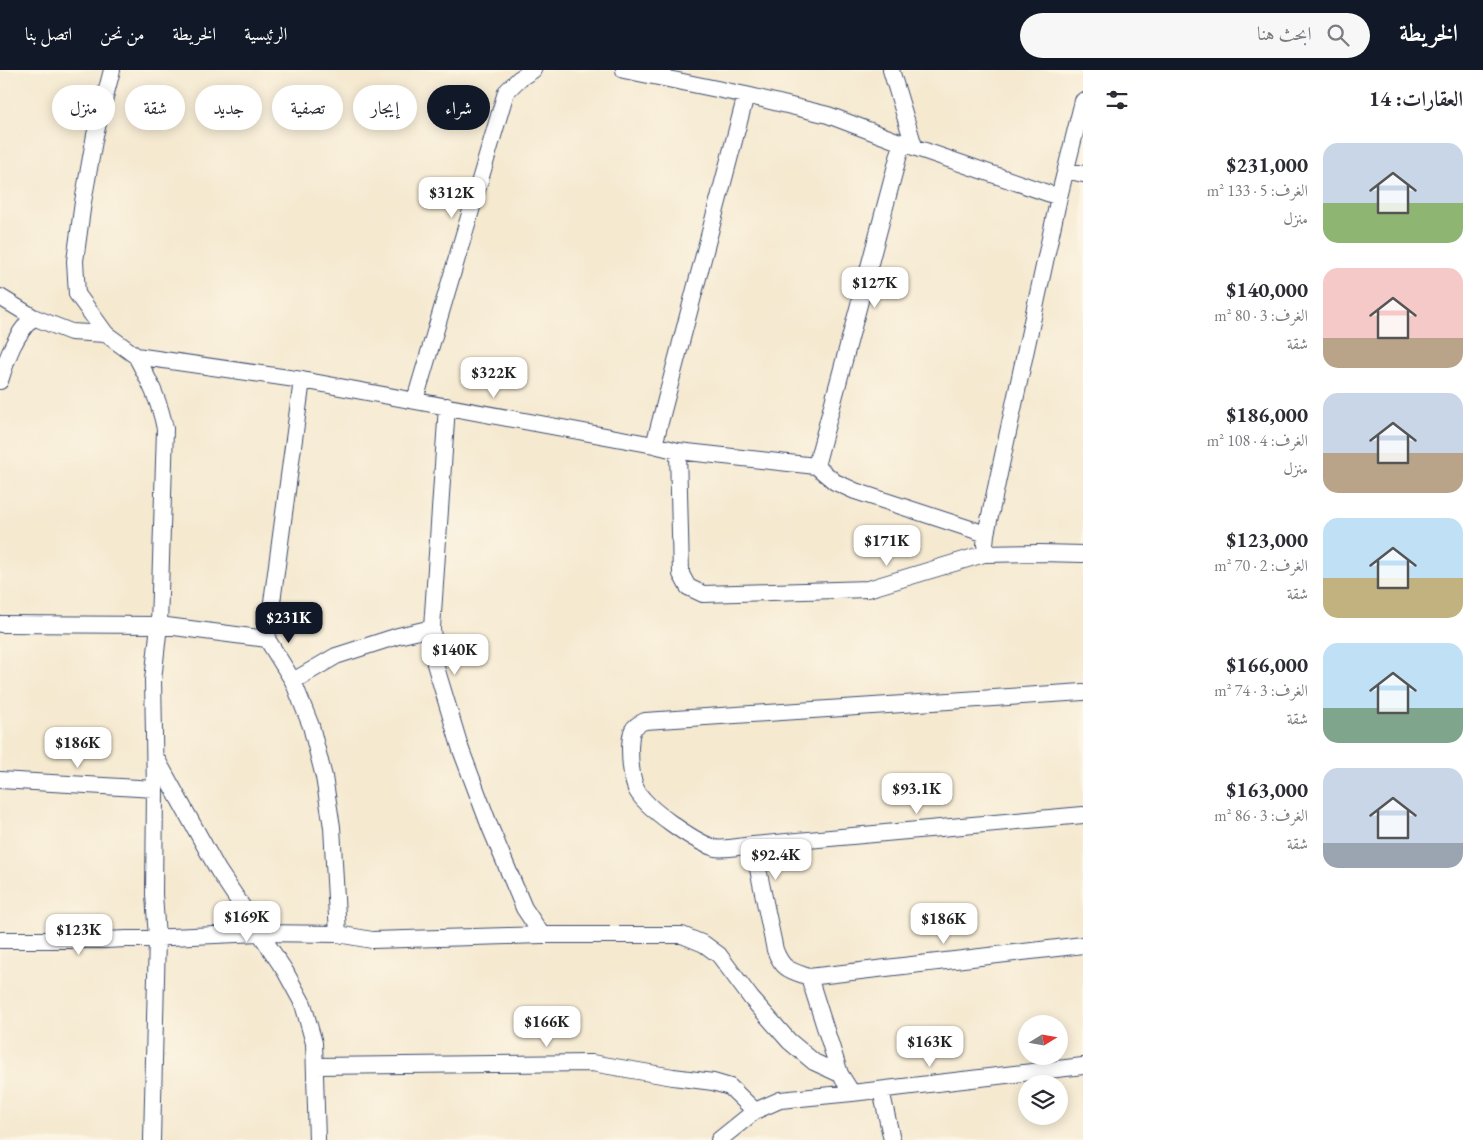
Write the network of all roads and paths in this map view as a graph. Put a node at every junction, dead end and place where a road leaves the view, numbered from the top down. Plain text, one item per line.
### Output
1 (112, 70) edge
2 (533, 70) edge
3 (624, 70) edge
4 (892, 70) edge
5 (746, 95) junction
6 (1083, 101) edge
7 (908, 145) junction
8 (1066, 170) junction
9 (1083, 174) edge
10 (1059, 197) junction
11 (0, 297) edge
12 (33, 317) junction
13 (106, 334) junction
14 (136, 356) junction
15 (302, 380) junction
16 (0, 381) edge
17 (415, 400) junction
18 (447, 406) junction
19 (654, 445) junction
20 (678, 451) junction
21 (816, 466) junction
22 (986, 534) junction
23 (984, 554) junction
24 (1083, 554) edge
25 (0, 624) edge
26 (159, 625) junction
27 (432, 628) junction
28 (267, 639) junction
29 (293, 681) junction
30 (1083, 692) edge
31 (154, 754) junction
32 (0, 780) edge
33 (155, 789) junction
34 (1083, 815) edge
35 (753, 845) junction
36 (259, 933) junction
37 (338, 934) junction
38 (542, 935) junction
39 (157, 938) junction
40 (0, 940) edge
41 (1083, 944) edge
42 (809, 977) junction
43 (315, 1066) junction
44 (1083, 1066) edge
45 (840, 1074) junction
46 (881, 1090) junction
47 (852, 1093) junction
48 (755, 1111) junction
49 (152, 1140) edge
50 (317, 1140) edge
51 (719, 1140) edge
52 (892, 1140) edge

1 - 13 street
2 - 17 street
3 - 5 street
4 - 7 street
5 - 7 street
5 - 19 street
6 - 8 street
7 - 10 street
7 - 21 street
8 - 9 street
8 - 10 street
10 - 22 street
11 - 12 street
12 - 13 street
12 - 16 street
13 - 14 street
14 - 15 street
14 - 26 street
15 - 17 street
15 - 28 street
17 - 18 street
18 - 19 street
18 - 27 street
19 - 20 street
20 - 21 street
20 - 23 street
21 - 22 street
22 - 23 street
23 - 24 street
25 - 26 street
26 - 28 street
26 - 31 street
27 - 29 street
27 - 38 street
28 - 29 street
29 - 37 street
30 - 35 street
31 - 33 street
31 - 36 street
32 - 33 street
33 - 39 street
34 - 35 street
35 - 42 street
36 - 37 street
36 - 39 street
36 - 43 street
37 - 38 street
38 - 45 street
39 - 40 street
39 - 49 street
41 - 42 street
42 - 45 street
43 - 48 street
43 - 50 street
44 - 46 street
45 - 47 street
46 - 47 street
46 - 52 street
47 - 48 street
48 - 51 street

